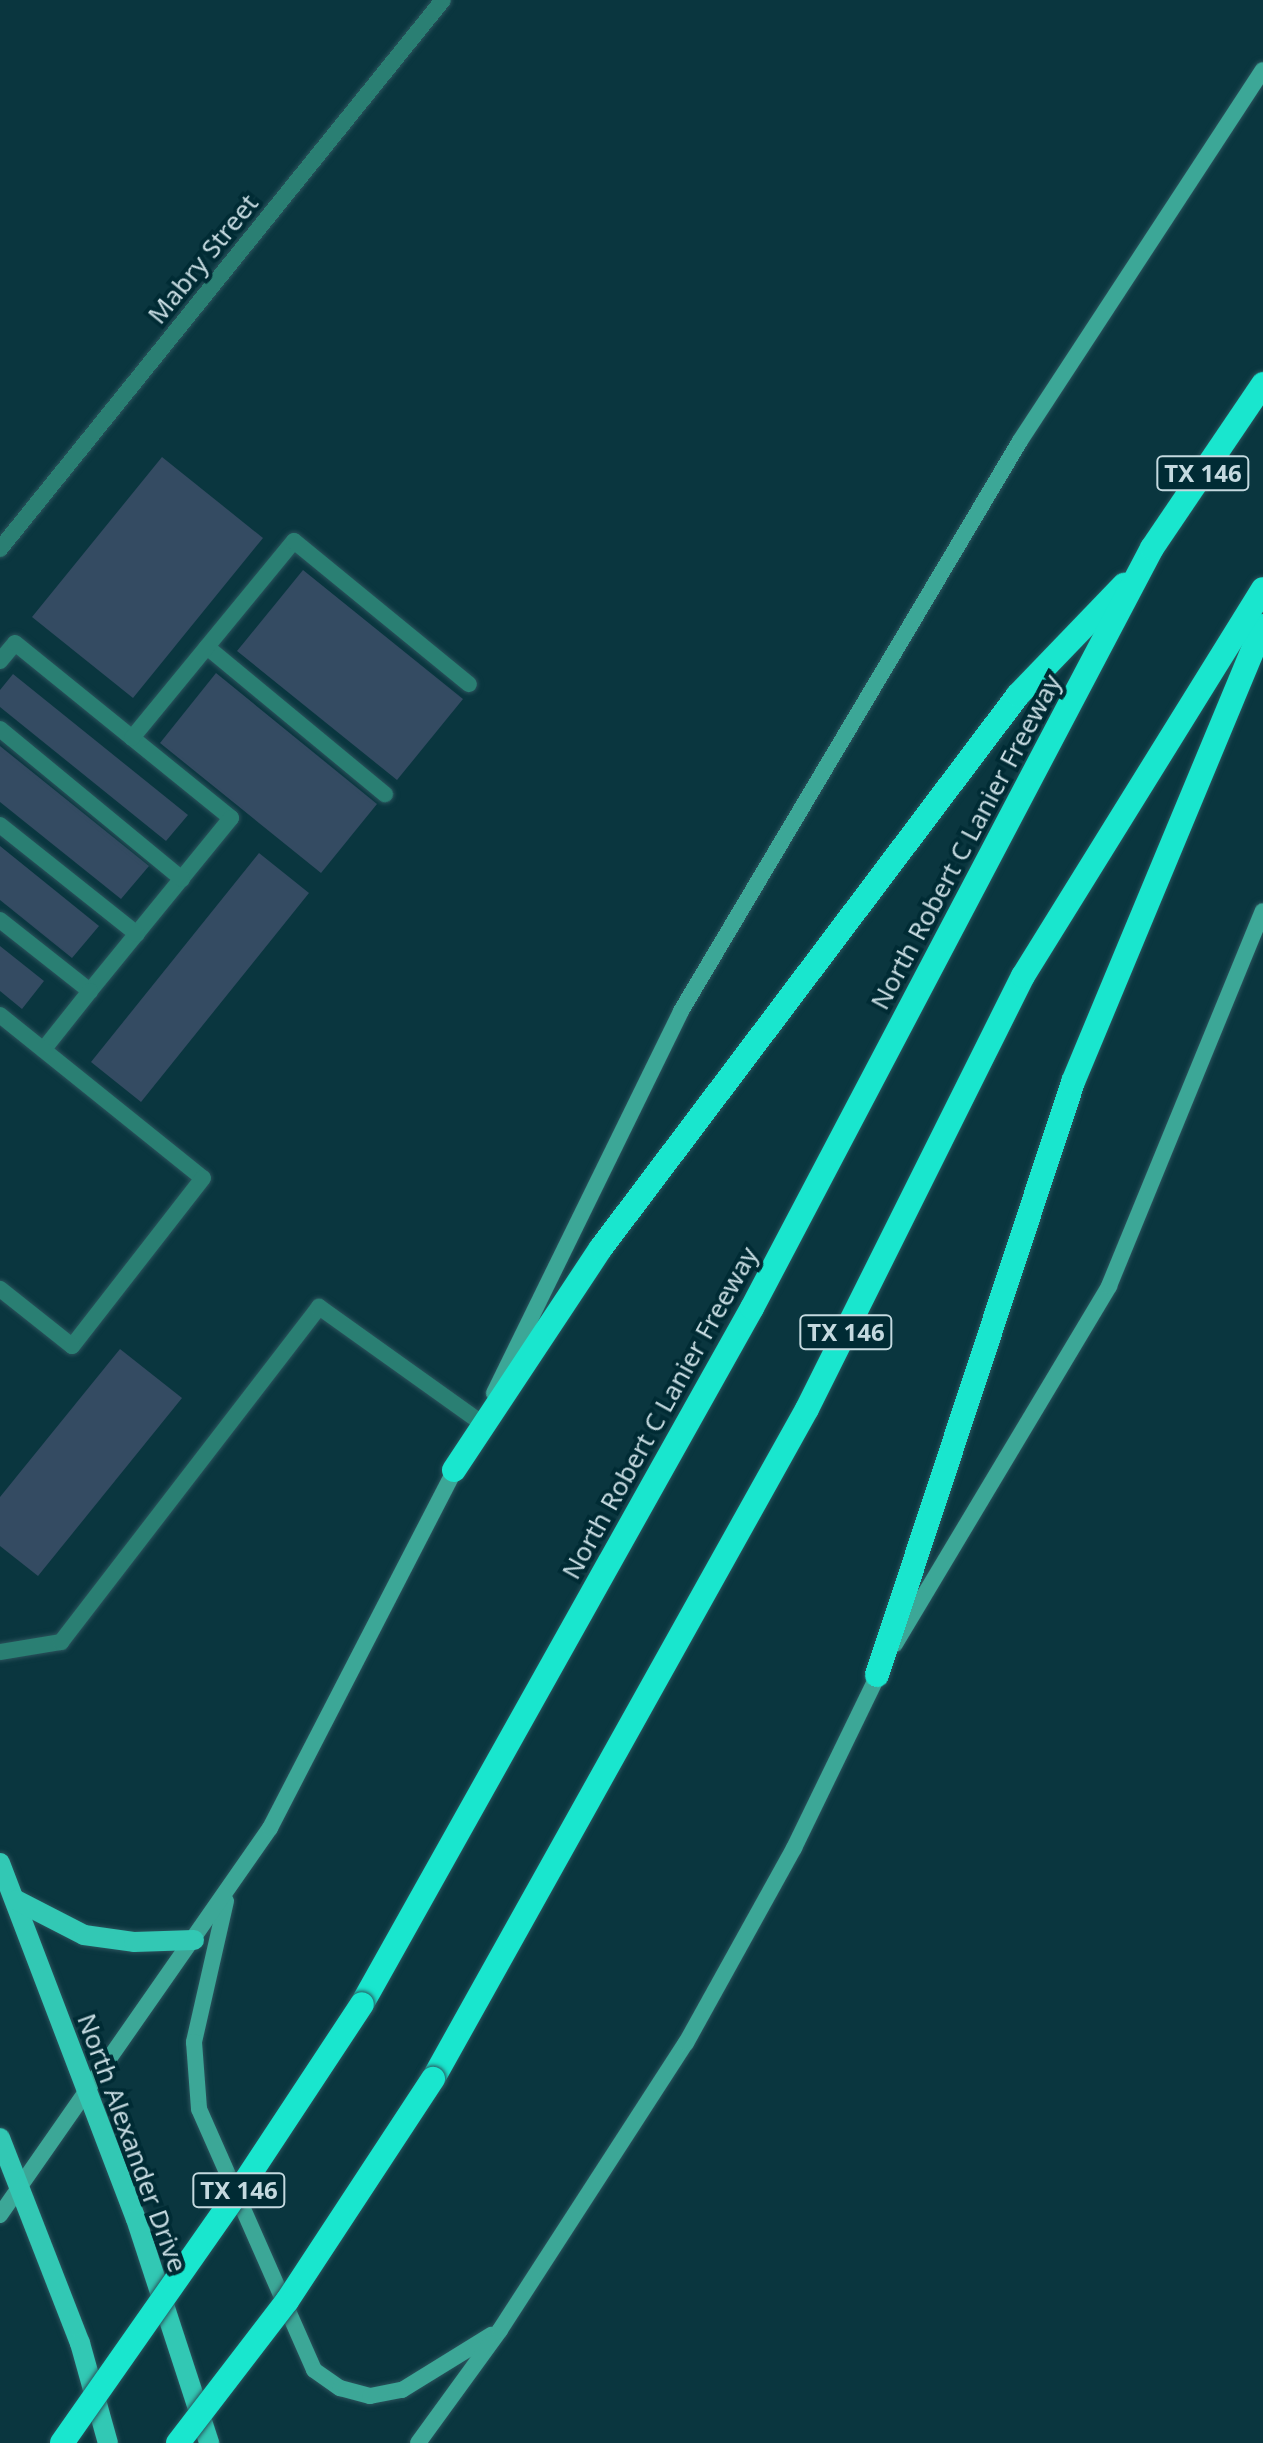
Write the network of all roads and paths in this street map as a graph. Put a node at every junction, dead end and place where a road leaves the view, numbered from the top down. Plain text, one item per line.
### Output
1 (443, 0) edge
2 (1263, 70) edge
3 (1263, 384) edge
4 (0, 549) edge
5 (1145, 563) junction
6 (1263, 589) edge
7 (1263, 626) edge
8 (207, 647) junction
9 (0, 661) edge
10 (469, 684) dead end
11 (0, 729) edge
12 (132, 738) junction
13 (385, 794) dead end
14 (0, 825) edge
15 (182, 879) junction
16 (1263, 911) edge
17 (0, 920) edge
18 (137, 934) junction
19 (90, 991) junction
20 (0, 1015) edge
21 (43, 1050) junction
22 (0, 1289) edge
23 (479, 1421) junction
24 (454, 1470) junction
25 (0, 1652) edge
26 (877, 1675) junction
27 (0, 1863) edge
28 (228, 1892) junction
29 (16, 1900) junction
30 (194, 1940) junction
31 (85, 2094) junction
32 (0, 2138) edge
33 (19, 2190) junction
34 (0, 2215) edge
35 (500, 2330) junction
36 (62, 2443) edge
37 (108, 2443) edge
38 (178, 2443) edge
39 (209, 2443) edge
40 (418, 2443) edge

1 - 4 street, Mabry Street
2 - 23 main road
3 - 5 highway, North Robert C Lanier Freeway / TX 146
5 - 24 highway
5 - 36 highway, North Robert C Lanier Freeway / TX 146, bridge
6 - 38 highway, TX 146, bridge
7 - 26 highway
8 - 10 street
8 - 12 street
8 - 13 street
9 - 12 street
11 - 15 street
12 - 15 street
14 - 18 street
15 - 18 street
16 - 26 main road
17 - 19 street
18 - 19 street
19 - 21 street
20 - 21 street
21 - 22 street
23 - 24 main road
23 - 25 street
24 - 28 main road
26 - 35 main road
27 - 29 main road, North Alexander Drive
28 - 30 main road
28 - 35 main road
29 - 30 main road
29 - 31 main road, North Alexander Drive
30 - 31 main road
31 - 33 main road
31 - 39 main road, North Alexander Drive
32 - 33 main road
33 - 34 main road
33 - 37 main road
35 - 40 main road

